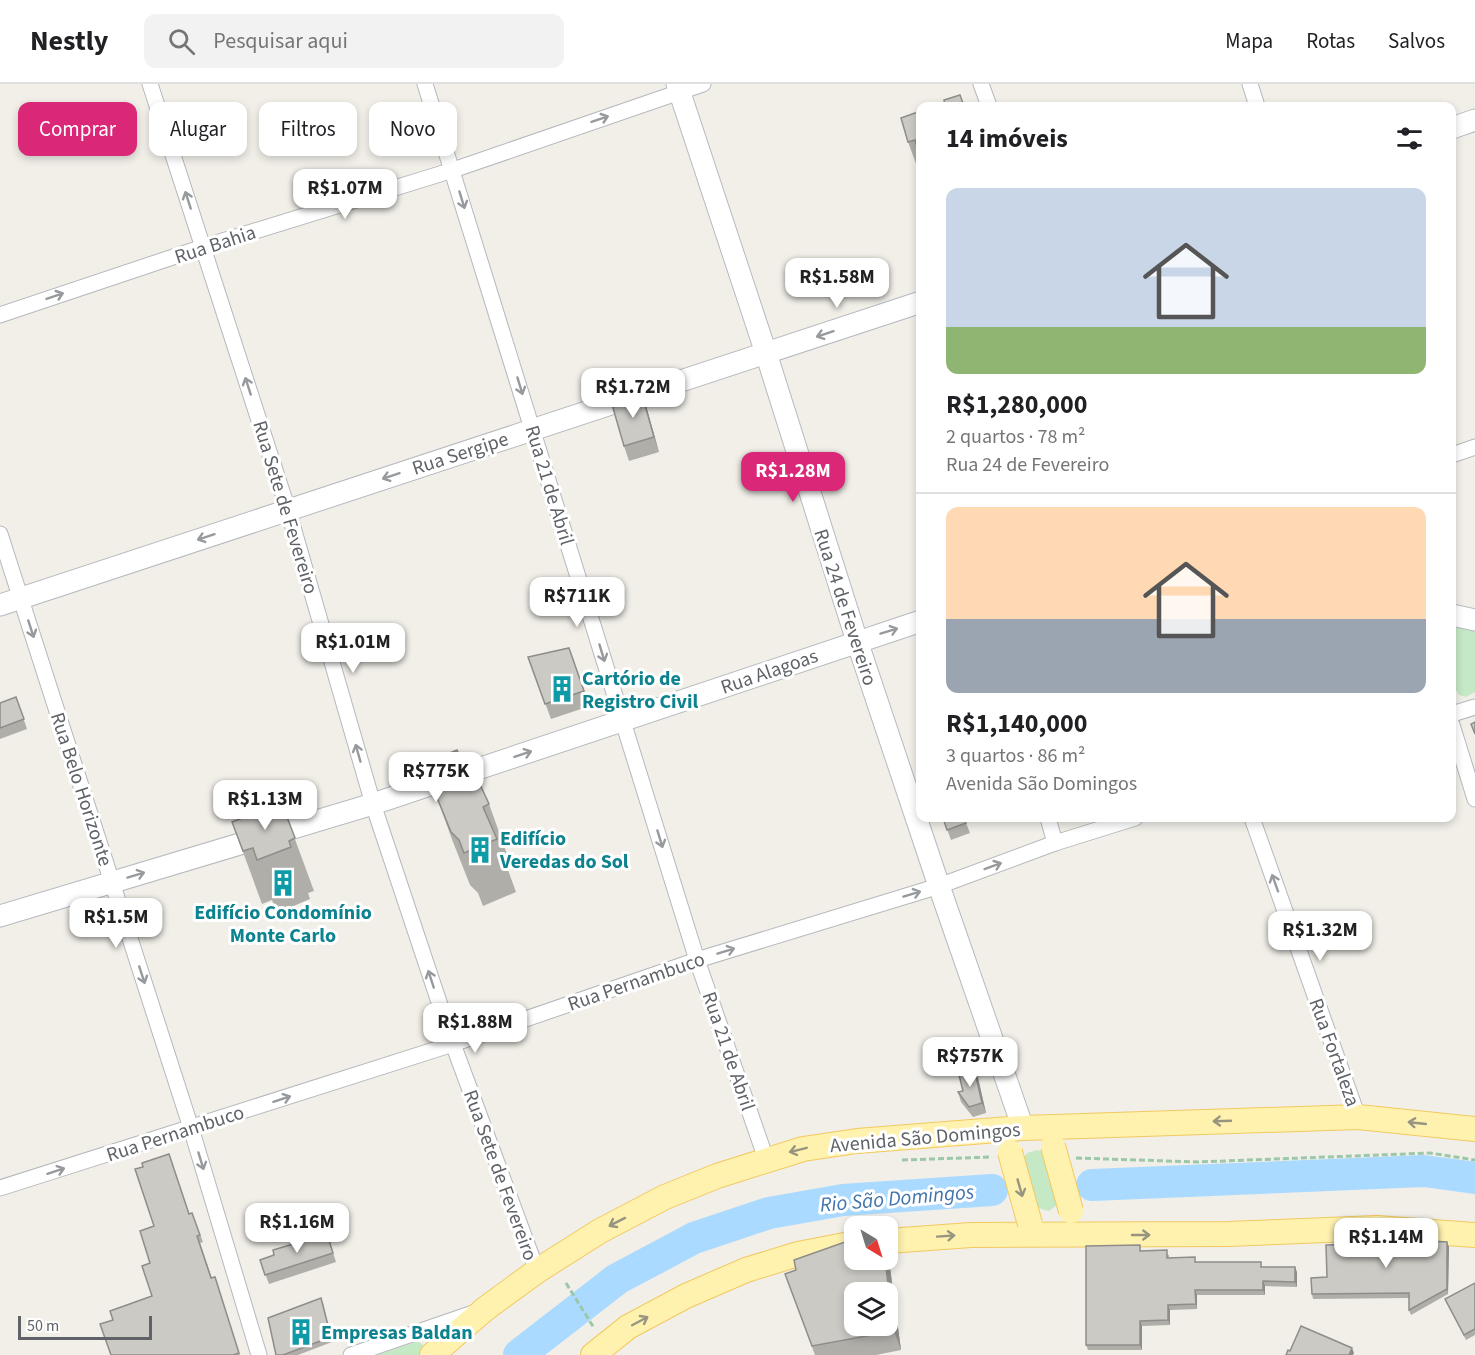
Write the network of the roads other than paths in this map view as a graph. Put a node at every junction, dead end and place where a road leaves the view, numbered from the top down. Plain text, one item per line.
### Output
1 (150, 84) edge
2 (425, 84) edge
3 (703, 84) edge
4 (981, 84) edge
5 (1250, 84) edge
6 (678, 88) edge
7 (988, 102) edge
8 (1256, 102) edge
9 (1475, 120) edge
10 (1456, 127) edge
11 (453, 170) junction
12 (203, 247) junction
13 (916, 304) edge
14 (0, 315) edge
15 (766, 353) junction
16 (533, 429) junction
17 (1475, 447) edge
18 (1456, 454) edge
19 (288, 510) junction
20 (0, 534) edge
21 (21, 598) junction
22 (0, 605) edge
23 (1456, 616) edge
24 (1475, 620) edge
25 (916, 623) edge
26 (857, 641) junction
27 (1475, 707) edge
28 (1456, 713) edge
29 (623, 720) junction
30 (1456, 738) edge
31 (1475, 799) edge
32 (373, 804) junction
33 (916, 817) edge
34 (918, 822) edge
35 (1049, 822) edge
36 (1122, 822) edge
37 (1253, 822) edge
38 (1054, 843) junction
39 (112, 883) junction
40 (939, 886) junction
41 (0, 916) edge
42 (697, 960) junction
43 (453, 1044) junction
44 (1358, 1117) junction
45 (191, 1128) junction
46 (1475, 1129) edge
47 (1008, 1142) junction
48 (1055, 1144) junction
49 (766, 1159) junction
50 (0, 1188) edge
51 (1032, 1229) junction
52 (1077, 1235) junction
53 (1475, 1235) edge
54 (898, 1240) edge
55 (844, 1245) edge
56 (537, 1271) junction
57 (485, 1309) junction
58 (259, 1355) edge
59 (351, 1355) edge
60 (432, 1355) edge
61 (593, 1355) edge

12 -> 1 street, Rua Sete de Fevereiro
2 - 11 street, Rua 21 de Abril
3 - 6 street, Rua Bahia
4 - 7 street
5 - 8 street
11 -> 6 street, Rua Bahia
6 - 15 street, Rua 24 de Fevereiro
9 - 10 street
11 - 12 street, Rua Bahia
11 -> 16 street, Rua 21 de Abril
14 -> 12 street, Rua Bahia
19 -> 12 street, Rua Sete de Fevereiro
13 -> 15 street, Rua Sergipe
15 - 16 street, Rua Sergipe
15 - 26 street, Rua 24 de Fevereiro
16 -> 19 street, Rua Sergipe
16 -> 29 street, Rua 21 de Abril
17 - 18 street
19 -> 21 street, Rua Sergipe
32 -> 19 street, Rua Sete de Fevereiro
20 - 21 street, Rua Belo Horizonte
21 - 22 street, Rua Sergipe
21 -> 39 street, Rua Belo Horizonte
23 - 24 street
26 -> 25 street, Rua Alagoas
26 - 29 street, Rua Alagoas
26 - 33 street, Rua 24 de Fevereiro
27 - 28 street
32 -> 29 street, Rua Alagoas
29 -> 42 street, Rua 21 de Abril
30 - 31 street
39 -> 32 street, Rua Alagoas
43 -> 32 street, Rua Sete de Fevereiro
34 - 40 street, Rua 24 de Fevereiro
35 - 38 street
36 - 38 street, Rua Pernambuco
44 -> 37 street, Rua Fortaleza
40 -> 38 street, Rua Pernambuco
39 - 41 street, Rua Alagoas
39 -> 45 street, Rua Belo Horizonte
42 -> 40 street, Rua Pernambuco
40 - 47 street, Rua 24 de Fevereiro
42 - 43 street, Rua Pernambuco
42 - 49 street, Rua 21 de Abril
45 -> 43 street, Rua Pernambuco
43 - 56 street, Rua Sete de Fevereiro
46 -> 44 main road, Avenida São Domingos
44 -> 48 main road, Avenida São Domingos
50 -> 45 street, Rua Pernambuco
45 -> 58 street, Rua Belo Horizonte
47 - 48 main road, Avenida São Domingos
47 -> 49 main road, Avenida São Domingos
47 -> 51 main road, bridge
48 - 52 main road, bridge
49 -> 56 main road, Avenida São Domingos
51 - 52 main road
54 -> 51 main road
52 -> 53 main road
61 -> 55 main road
56 - 57 main road, Avenida São Domingos
57 - 59 street
57 - 60 main road, Avenida São Domingos

